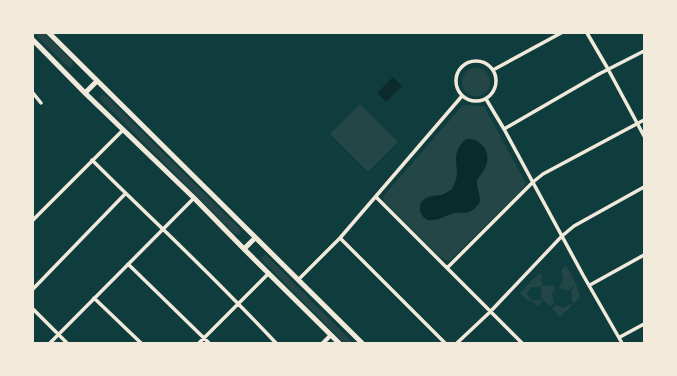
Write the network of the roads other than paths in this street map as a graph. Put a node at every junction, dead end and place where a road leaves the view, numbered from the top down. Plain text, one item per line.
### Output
1 (49, 33) edge
2 (560, 33) edge
3 (587, 33) edge
4 (33, 40) edge
5 (644, 51) edge
6 (608, 69) junction
7 (493, 70) junction
8 (97, 81) junction
9 (33, 93) edge
10 (85, 93) junction
11 (462, 96) junction
12 (486, 100) junction
13 (42, 103) dead end
14 (644, 120) edge
15 (638, 124) junction
16 (504, 129) junction
17 (123, 130) junction
18 (644, 136) edge
19 (92, 160) junction
20 (533, 182) junction
21 (644, 187) edge
22 (125, 194) junction
23 (376, 197) junction
24 (194, 198) junction
25 (33, 220) edge
26 (163, 229) junction
27 (562, 236) junction
28 (255, 238) junction
29 (340, 238) junction
30 (244, 249) junction
31 (644, 255) edge
32 (128, 264) junction
33 (446, 268) junction
34 (268, 273) junction
35 (298, 280) junction
36 (590, 285) junction
37 (33, 289) edge
38 (94, 298) junction
39 (238, 303) junction
40 (33, 309) edge
41 (490, 312) junction
42 (644, 324) edge
43 (58, 334) junction
44 (331, 335) junction
45 (620, 337) junction
46 (204, 338) junction
47 (50, 343) edge
48 (67, 343) edge
49 (141, 343) edge
50 (199, 343) edge
51 (208, 343) edge
52 (276, 343) edge
53 (323, 343) edge
54 (339, 343) edge
55 (362, 343) edge
56 (445, 343) edge
57 (457, 343) edge
58 (522, 343) edge
59 (622, 343) edge

1 - 8 main road
2 - 7 street
3 - 6 street
4 - 10 main road
5 - 6 street
6 - 15 street
6 - 16 street
7 - 11 street
7 - 12 street
8 - 10 main road
8 - 28 main road
9 - 13 street
10 - 17 main road
11 - 12 street
11 - 23 street
12 - 16 street
14 - 15 street
15 - 18 street
15 - 20 street
16 - 20 street
17 - 19 street
17 - 24 main road
19 - 22 street
19 - 25 street
20 - 27 street
20 - 33 street
21 - 27 street
22 - 26 street
22 - 37 street
23 - 29 street
23 - 33 street
24 - 26 street
24 - 30 main road
26 - 32 street
26 - 39 street
27 - 36 street
27 - 41 street
28 - 30 main road
28 - 35 main road
29 - 35 street
29 - 56 street
30 - 34 main road
31 - 36 street
32 - 38 street
32 - 46 street
33 - 41 street
34 - 39 street
34 - 44 main road
35 - 55 main road
36 - 45 street
38 - 43 street
38 - 49 street
39 - 46 street
39 - 52 street
40 - 43 street
41 - 57 street
41 - 58 street
42 - 45 street
43 - 47 street
43 - 48 street
44 - 53 street
44 - 54 main road
45 - 59 street
46 - 50 street
46 - 51 street

